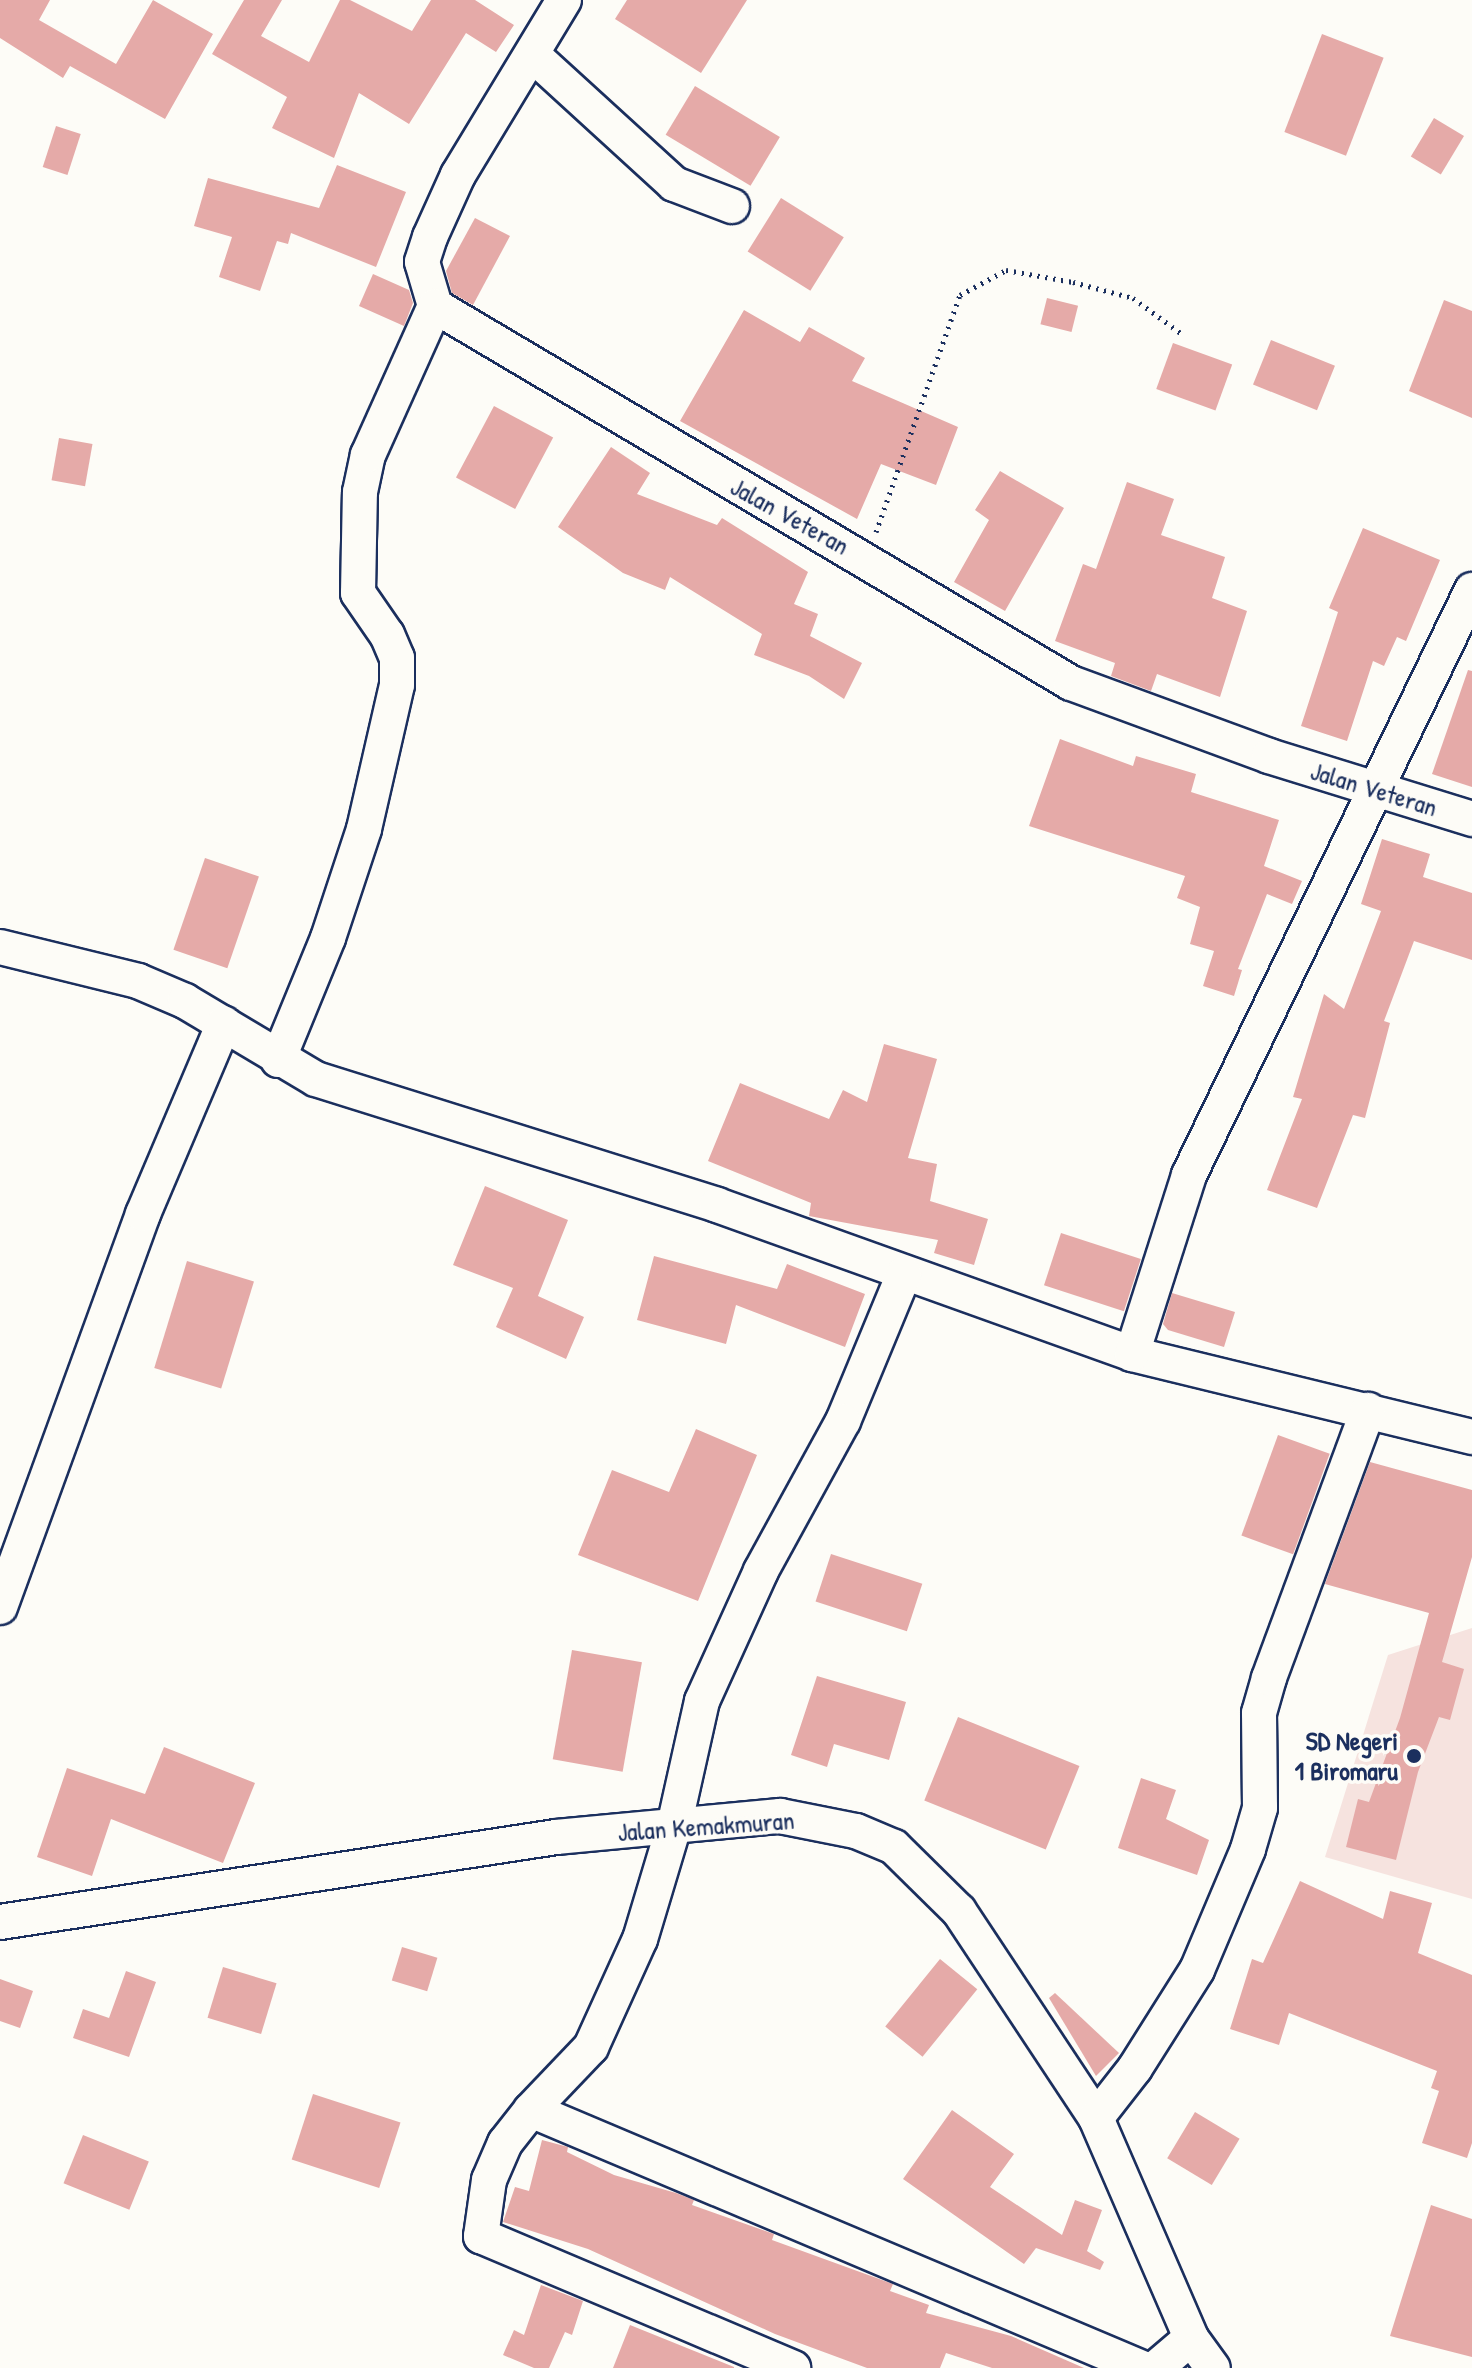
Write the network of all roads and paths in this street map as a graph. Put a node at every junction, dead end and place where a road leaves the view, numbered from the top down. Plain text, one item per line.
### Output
1 (558, 2) edge
2 (534, 56) junction
3 (732, 206) dead end
4 (435, 306) junction
5 (1182, 334) dead end
6 (866, 559) junction
7 (1472, 590) edge
8 (1375, 788) junction
9 (1472, 819) edge
10 (0, 947) edge
11 (224, 1023) junction
12 (278, 1060) junction
13 (904, 1274) junction
14 (1132, 1354) junction
15 (1368, 1410) junction
16 (1472, 1437) edge
17 (0, 1607) edge
18 (674, 1826) junction
19 (0, 1922) edge
20 (531, 2110) junction
21 (1096, 2118) junction
22 (1191, 2338) junction
23 (793, 2368) edge
24 (1142, 2368) edge
25 (1156, 2368) edge
26 (1213, 2368) edge

1 - 2 street
2 - 3 street
2 - 4 street
4 - 6 street, Jalan Veteran
4 - 12 street
5 - 6 path
6 - 8 street, Jalan Veteran
7 - 8 street
8 - 9 street, Jalan Veteran
8 - 14 street
10 - 11 street
11 - 12 street
11 - 17 street
12 - 13 street
13 - 14 street
13 - 18 street
14 - 15 street
15 - 16 street
15 - 21 street
18 - 19 street, Jalan Kemakmuran
18 - 20 street
18 - 21 street, Jalan Kemakmuran
20 - 23 street
20 - 24 street
21 - 22 street, Jalan Kemakmuran
22 - 25 street
22 - 26 street, Jalan Kemakmuran

